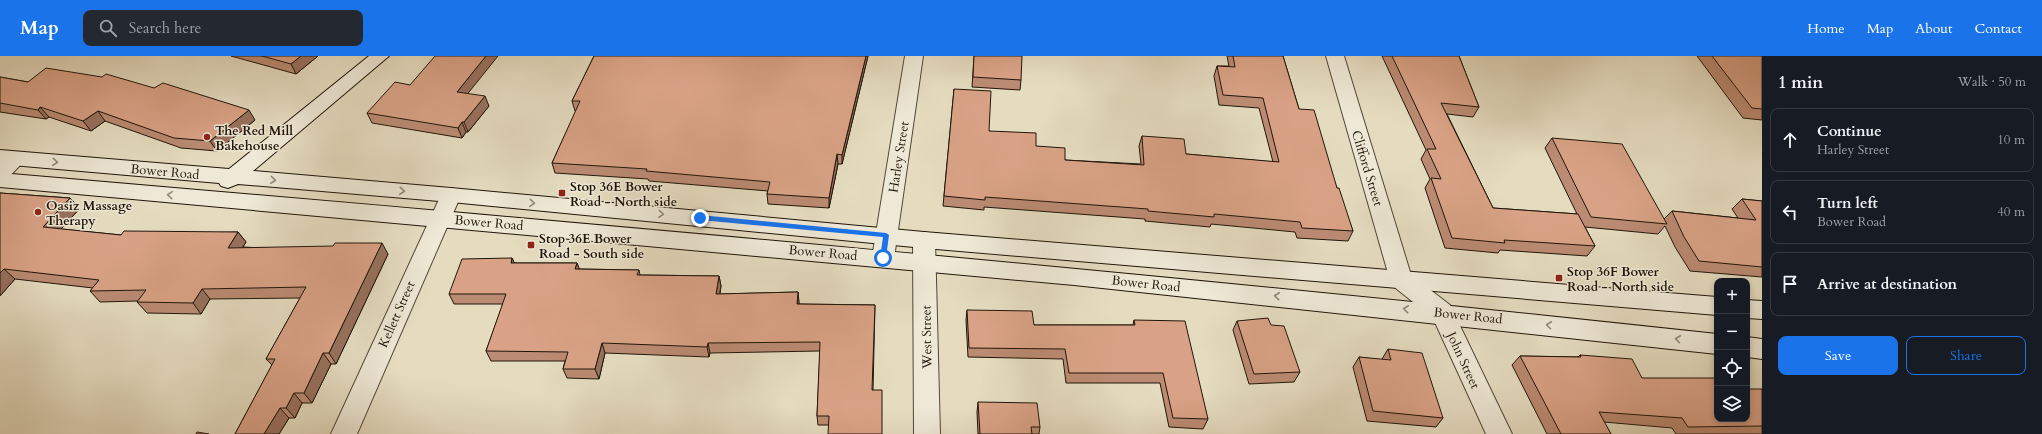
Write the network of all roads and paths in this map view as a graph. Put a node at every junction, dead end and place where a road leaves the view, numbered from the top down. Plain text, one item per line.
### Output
1 (380, 56) edge
2 (914, 56) edge
3 (1334, 56) edge
4 (8, 158) edge
5 (0, 174) edge
6 (234, 177) junction
7 (0, 180) edge
8 (451, 195) junction
9 (208, 198) junction
10 (440, 218) junction
11 (886, 235) junction
12 (924, 251) junction
13 (883, 258) junction
14 (1401, 280) junction
15 (1714, 306) edge
16 (1750, 308) edge
17 (1762, 310) edge
18 (1442, 312) junction
19 (1714, 344) edge
20 (1750, 347) edge
21 (1762, 349) edge
22 (344, 434) edge
23 (927, 434) edge
24 (1499, 434) edge

1 - 6 main road
2 - 11 main road, Harley Street
3 - 14 main road, Clifford Street
4 - 5 main road
4 -> 6 main road, Bower Road
6 -> 8 main road, Bower Road
6 - 9 main road
9 -> 7 main road, Bower Road
8 - 10 main road, Kellett Street
8 -> 11 main road, Bower Road
9 - 10 main road, Bower Road
10 - 13 main road, Bower Road
10 - 22 main road, Kellett Street
11 - 12 main road, Bower Road
11 - 13 main road, Harley Street
12 - 13 main road, Bower Road
12 - 14 main road, Bower Road
18 -> 12 main road, Bower Road
12 - 23 main road, West Street
14 - 15 main road, Bower Road
14 - 18 main road, John Street
16 - 17 main road
19 -> 18 main road, Bower Road
18 - 24 main road, John Street
20 - 21 main road

